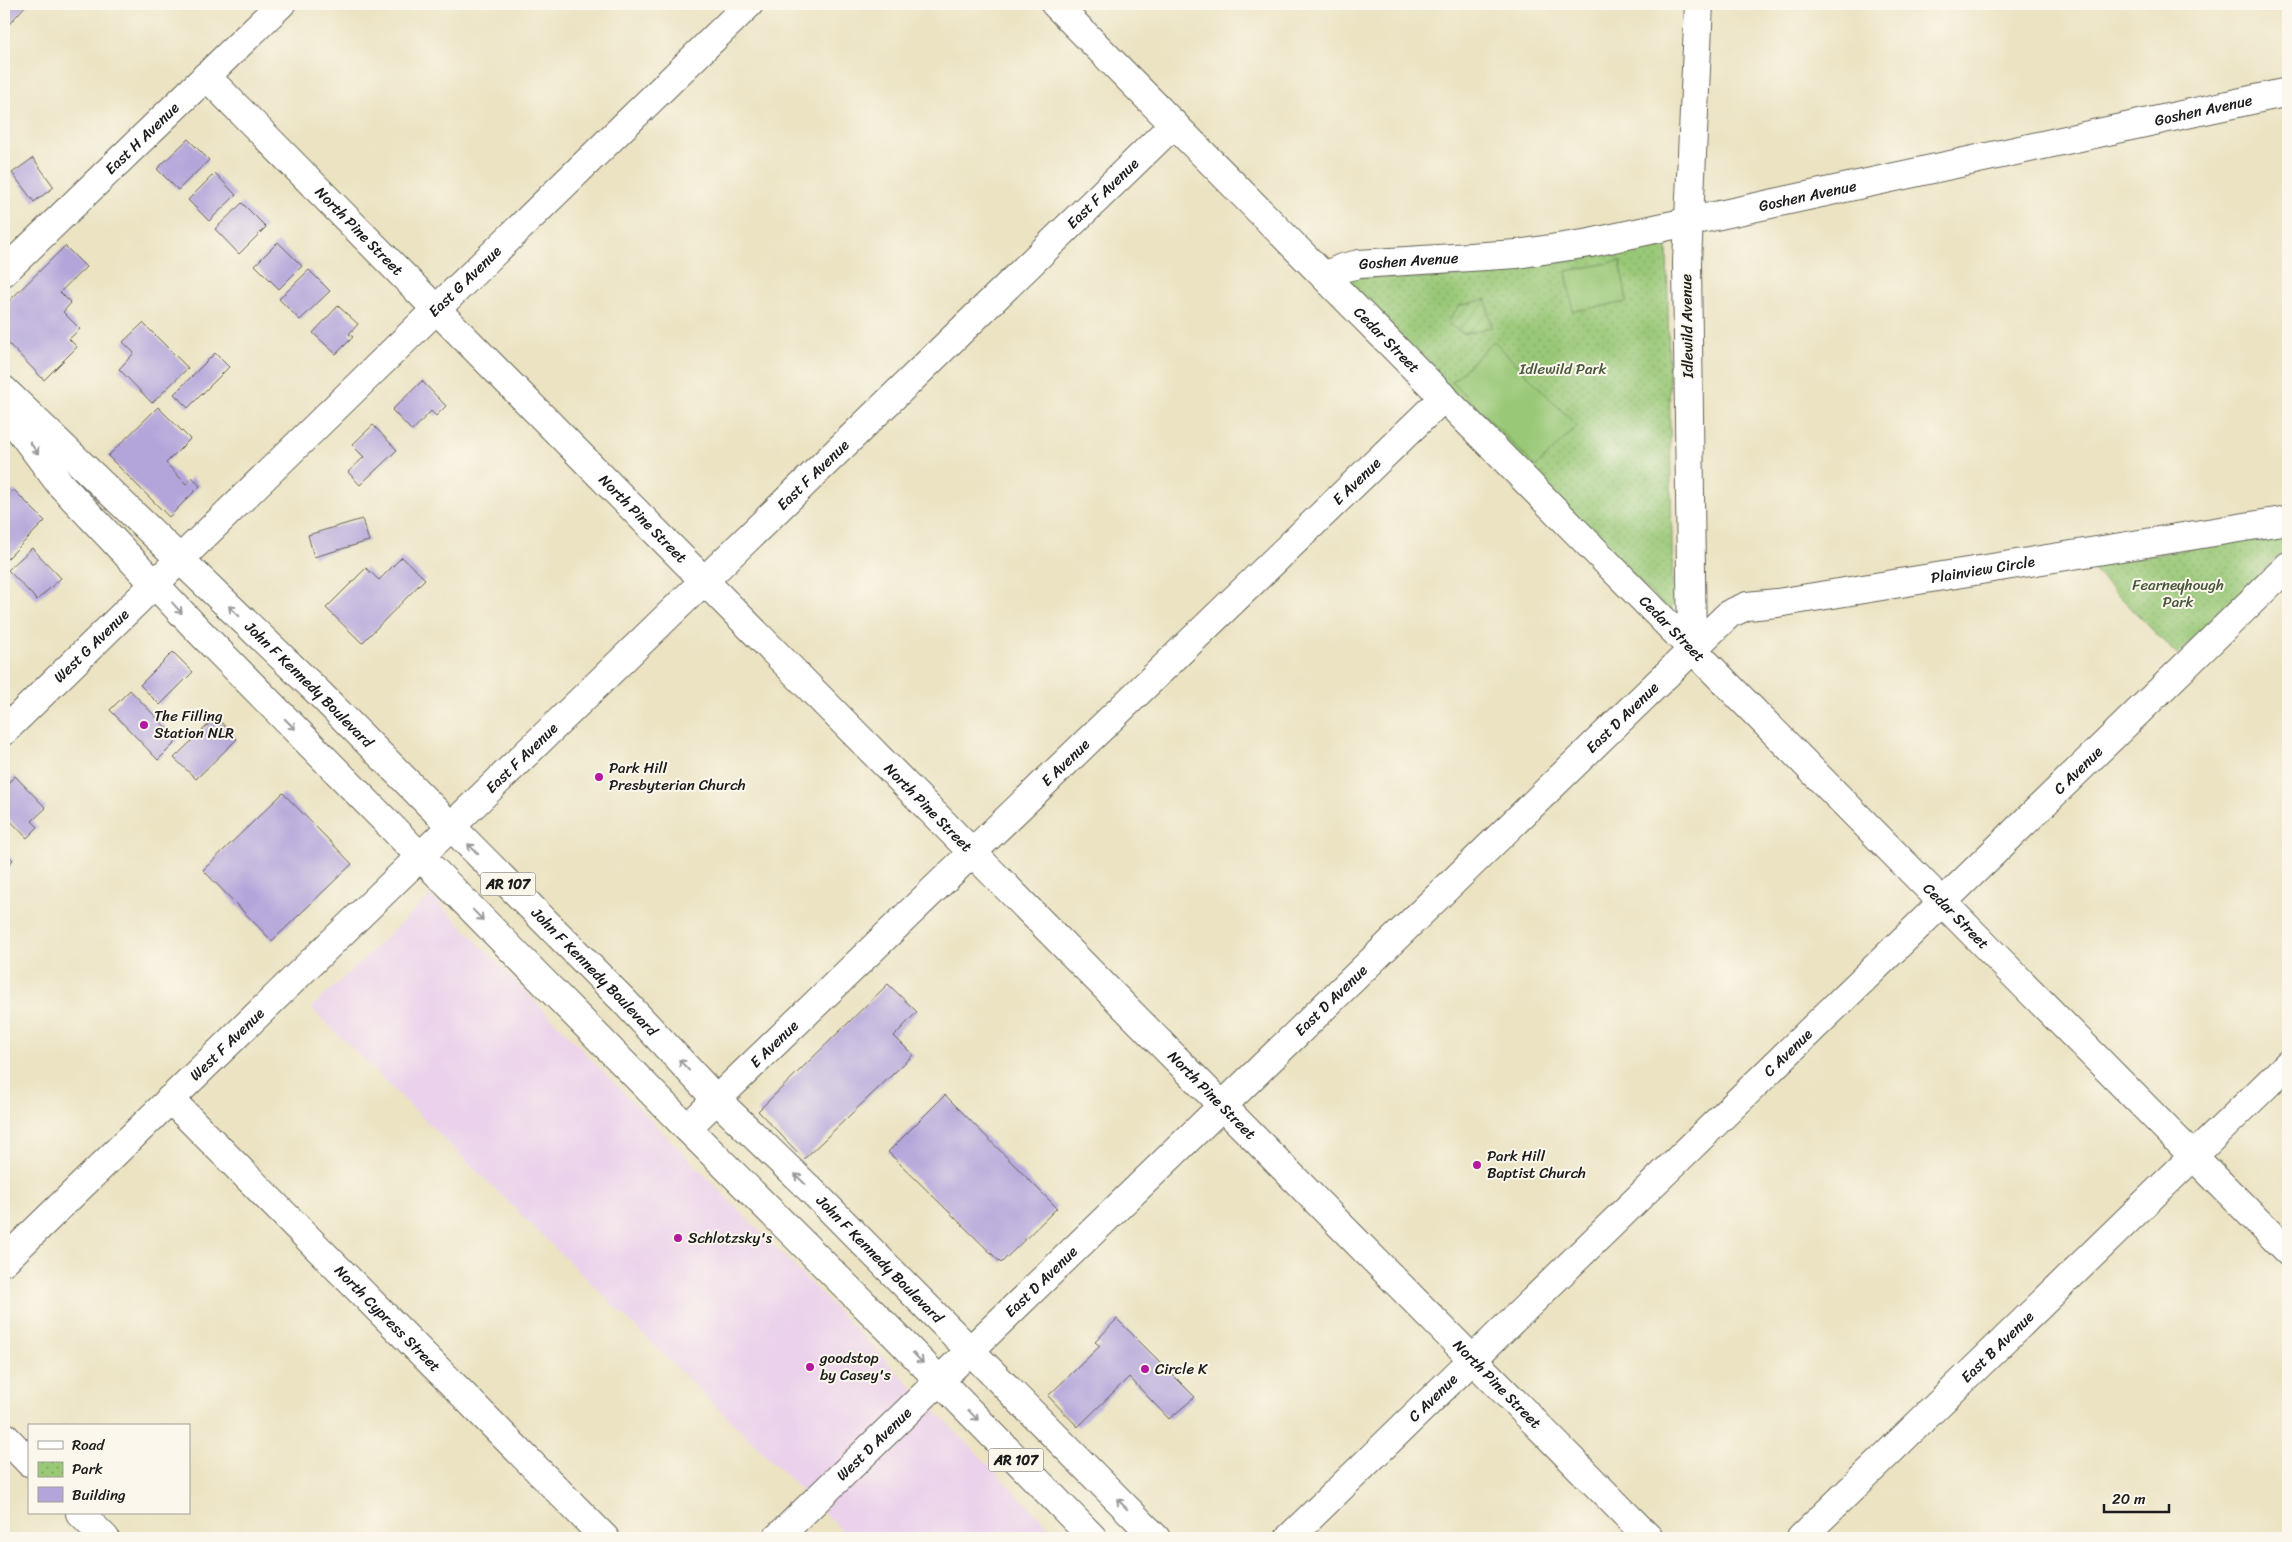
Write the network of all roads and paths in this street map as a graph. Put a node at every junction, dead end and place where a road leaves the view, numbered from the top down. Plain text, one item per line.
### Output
1 (281, 4) edge
2 (748, 4) edge
3 (1055, 4) edge
4 (1699, 4) edge
5 (206, 76) junction
6 (2288, 92) edge
7 (1174, 124) junction
8 (1688, 222) junction
9 (4, 272) edge
10 (1325, 276) junction
11 (436, 310) junction
12 (4, 390) edge
13 (1444, 397) junction
14 (4, 409) edge
15 (2288, 520) edge
16 (180, 559) junction
17 (2288, 566) edge
18 (704, 580) junction
19 (155, 584) junction
20 (1692, 648) junction
21 (4, 731) edge
22 (451, 826) junction
23 (971, 852) junction
24 (420, 856) junction
25 (1943, 902) junction
26 (2288, 1064) edge
27 (170, 1099) junction
28 (717, 1100) junction
29 (1222, 1106) junction
30 (687, 1128) junction
31 (2194, 1156) junction
32 (2288, 1252) edge
33 (4, 1261) edge
34 (970, 1350) junction
35 (1472, 1359) junction
36 (939, 1380) junction
37 (4, 1436) edge
38 (28, 1461) edge
39 (81, 1514) edge
40 (105, 1538) edge
41 (605, 1538) edge
42 (777, 1538) edge
43 (1094, 1538) edge
44 (1156, 1538) edge
45 (1289, 1538) edge
46 (1649, 1538) edge
47 (1801, 1538) edge

1 - 5 street, East H Avenue
2 - 11 street, East G Avenue
3 - 7 street, Cedar Street
4 - 8 street, Idlewild Avenue
5 - 9 street, East H Avenue
5 - 11 street, North Pine Street
6 - 8 street, Goshen Avenue
7 - 10 street, Cedar Street
7 - 18 street, East F Avenue
8 - 10 street, Goshen Avenue
8 - 20 street, Idlewild Avenue
10 - 13 street, Cedar Street
11 - 16 street, East G Avenue
11 - 18 street, North Pine Street
12 - 16 street, John F Kennedy Boulevard / AR 107
13 - 20 street, Cedar Street
13 - 23 street, E Avenue
14 -> 19 street, AR 107
15 - 20 street, Plainview Circle
16 - 19 street, West G Avenue
22 -> 16 street, John F Kennedy Boulevard / AR 107
17 - 25 street, C Avenue
18 - 22 street, East F Avenue
18 - 23 street, North Pine Street
19 - 21 street, West G Avenue
19 -> 24 street, AR 107
20 - 25 street, Cedar Street
20 - 29 street, East D Avenue
22 - 24 street, West F Avenue
28 -> 22 street, John F Kennedy Boulevard / AR 107
23 - 28 street, E Avenue
23 - 29 street, North Pine Street
24 - 27 street, West F Avenue
24 -> 30 street, AR 107
25 - 31 street, Cedar Street
25 - 35 street, C Avenue
26 - 31 street
27 - 33 street, West F Avenue
27 - 41 street, North Cypress Street
28 - 30 street, E Avenue
34 -> 28 street, John F Kennedy Boulevard / AR 107
29 - 34 street, East D Avenue
29 - 35 street, North Pine Street
30 -> 36 street, AR 107
31 - 32 street, Cedar Street
31 - 47 street, East B Avenue
34 - 36 street, West D Avenue
44 -> 34 street, John F Kennedy Boulevard / AR 107
35 - 45 street, C Avenue
35 - 46 street, North Pine Street
36 - 42 street, West D Avenue
36 -> 43 street, AR 107
37 - 38 street
39 - 40 street

